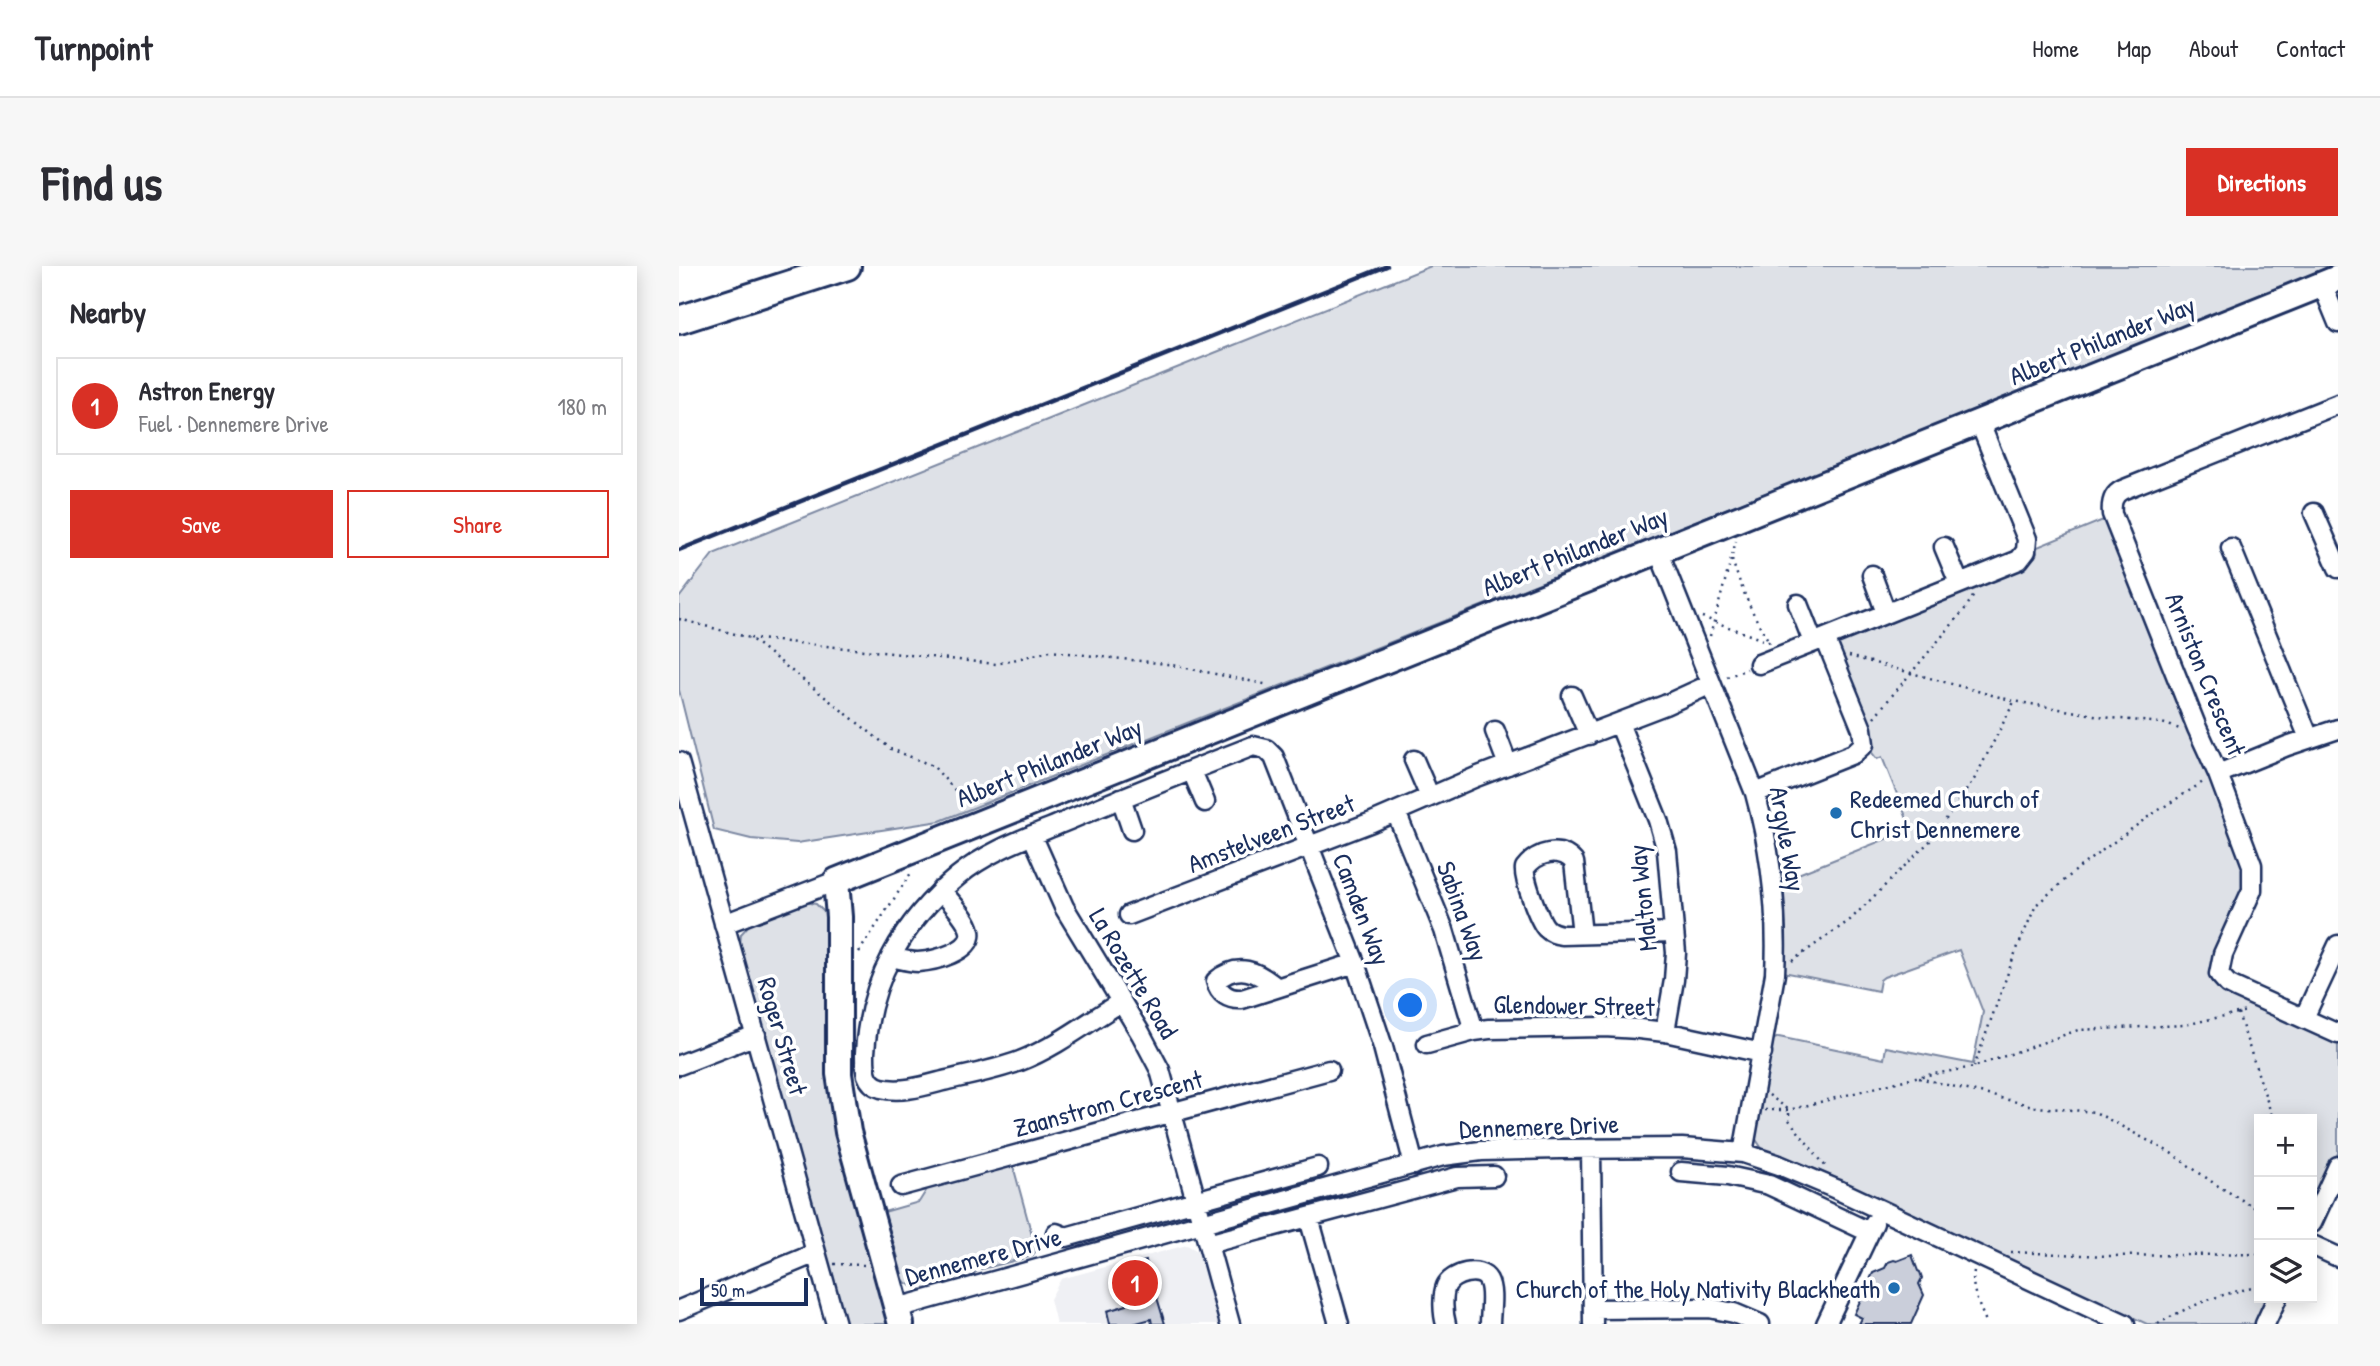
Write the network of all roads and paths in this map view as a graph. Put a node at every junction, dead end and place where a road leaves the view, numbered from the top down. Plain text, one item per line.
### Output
1 (847, 266) edge
2 (2330, 281) edge
3 (679, 320) edge
4 (2338, 323) edge
5 (2338, 404) edge
6 (1979, 421) junction
7 (2314, 513) dead end
8 (1730, 521) junction
9 (1944, 547) dead end
10 (2231, 548) dead end
11 (1658, 550) junction
12 (1732, 558) junction
13 (2338, 568) edge
14 (1983, 574) junction
15 (1872, 575) dead end
16 (1959, 583) junction
17 (1798, 604) dead end
18 (1886, 613) junction
19 (1684, 617) junction
20 (679, 619) edge
21 (1714, 622) junction
22 (750, 638) junction
23 (1819, 640) junction
24 (1776, 649) junction
25 (1698, 652) junction
26 (1832, 656) junction
27 (1759, 664) joint
28 (1912, 673) junction
29 (1711, 684) junction
30 (1572, 696) dead end
31 (1283, 700) junction
32 (2014, 701) junction
33 (1619, 723) junction
34 (2197, 727) junction
35 (2338, 729) edge
36 (1862, 730) junction
37 (1495, 731) dead end
38 (1590, 735) junction
39 (2309, 738) junction
40 (1414, 760) dead end
41 (679, 762) edge
42 (1508, 765) junction
43 (1192, 771) junction
44 (2218, 774) junction
45 (1755, 793) junction
46 (1430, 797) junction
47 (1121, 798) junction
48 (1205, 802) dead end
49 (1396, 812) junction
50 (988, 818) junction
51 (687, 821) edge
52 (1132, 830) dead end
53 (1032, 835) junction
54 (1310, 846) junction
55 (911, 873) dead end
56 (836, 881) junction
57 (941, 890) junction
58 (1129, 915) dead end
59 (724, 924) junction
60 (1674, 932) junction
61 (1583, 934) junction
62 (2338, 945) edge
63 (891, 957) junction
64 (855, 958) dead end
65 (1356, 962) junction
66 (1775, 974) junction
67 (1276, 987) dead end
68 (1121, 1002) junction
69 (2268, 1002) junction
70 (2238, 1013) junction
71 (2304, 1018) junction
72 (1474, 1031) junction
73 (1665, 1032) junction
74 (2338, 1034) edge
75 (756, 1035) junction
76 (1427, 1044) dead end
77 (1762, 1053) junction
78 (679, 1065) edge
79 (1973, 1067) junction
80 (1329, 1070) dead end
81 (1916, 1077) junction
82 (1756, 1084) junction
83 (1789, 1110) junction
84 (1751, 1111) junction
85 (1172, 1113) junction
86 (2272, 1114) edge
87 (1591, 1149) junction
88 (1744, 1153) junction
89 (1414, 1165) junction
90 (2338, 1166) edge
91 (1318, 1167) dead end
92 (1681, 1172) dead end
93 (1494, 1176) dead end
94 (901, 1186) dead end
95 (1836, 1189) junction
96 (1196, 1201) junction
97 (2254, 1207) edge
98 (1880, 1210) junction
99 (2317, 1212) edge
100 (1309, 1218) junction
101 (1202, 1223) junction
102 (1869, 1232) junction
103 (1056, 1233) dead end
104 (1208, 1244) junction
105 (2317, 1248) edge
106 (2254, 1254) edge
107 (1978, 1256) junction
108 (2338, 1258) edge
109 (818, 1259) junction
110 (872, 1265) dead end
111 (2254, 1288) edge
112 (2275, 1303) edge
113 (679, 1310) edge
114 (899, 1316) edge
115 (1593, 1316) edge
116 (2117, 1322) edge
117 (836, 1324) edge
118 (1230, 1324) edge
119 (1339, 1324) edge
120 (1446, 1324) edge
121 (1490, 1324) edge
122 (1760, 1324) edge
123 (1826, 1324) edge
124 (1987, 1324) edge
125 (2158, 1324) edge
126 (2265, 1324) edge

1 - 3 main road
2 - 4 street
2 - 6 street, Albert Philander Way
5 - 34 street, Arniston Crescent
6 - 8 street, Albert Philander Way
6 - 14 street
7 - 13 street
8 - 11 street, Albert Philander Way
8 - 12 path
9 - 16 street
10 - 39 street
11 - 19 street, Argyle Way
11 - 31 street, Albert Philander Way
12 - 21 path
12 - 24 path
14 - 16 street
14 - 28 path
15 - 18 street
16 - 18 street
17 - 23 street
18 - 23 street
19 - 21 path
19 - 25 street, Argyle Way
20 - 22 path
21 - 24 path
21 - 25 path
22 - 31 path
22 - 50 path
23 - 24 street
23 - 26 street
24 - 27 street
25 - 29 street, Argyle Way
26 - 28 path
26 - 36 street
27 - 29 path
28 - 32 path
28 - 36 path
29 - 33 street, Amstelveen Street
29 - 45 street, Argyle Way
30 - 38 street
31 - 50 street, Albert Philander Way
32 - 34 path
32 - 66 path
33 - 38 street, Amstelveen Street
33 - 60 street, Malton Way
34 - 44 street, Arniston Crescent
35 - 39 street
36 - 45 street
37 - 42 street
38 - 42 street, Amstelveen Street
39 - 44 street
40 - 46 street
41 - 51 street, Roger Street
42 - 46 street, Amstelveen Street
43 - 47 street
43 - 48 street
43 - 54 street, Camden Way
44 - 69 street, Arniston Crescent
44 - 79 path
45 - 66 street, Argyle Way
46 - 49 street, Amstelveen Street
47 - 52 street
47 - 53 street
49 - 54 street, Amstelveen Street
49 - 72 street, Sabina Way
50 - 56 street, Albert Philander Way
51 - 59 street, Roger Street
53 - 57 street
53 - 68 street, La Rozette Road
54 - 58 street, Amstelveen Street
54 - 65 street, Camden Way
55 - 64 path
56 - 59 street, Albert Philander Way
56 - 114 street
57 - 63 street
57 - 63 street
59 - 75 street, Roger Street
60 - 61 street
60 - 73 street, Malton Way
61 - 61 street
62 - 71 street
63 - 68 street
65 - 67 street
65 - 89 street, Camden Way
66 - 77 street, Argyle Way
68 - 85 street, La Rozette Road
69 - 70 path
69 - 71 street, Arniston Crescent
70 - 79 path
70 - 86 path
71 - 74 street, Arniston Crescent
72 - 73 street, Glendower Street
72 - 76 street, Glendower Street
73 - 77 street, Glendower Street
75 - 78 street
75 - 109 street, Roger Street
77 - 82 street, Argyle Way
79 - 81 path
80 - 85 street, Zaanstrom Crescent
81 - 83 path
81 - 97 path
82 - 83 path
82 - 84 street, Argyle Way
83 - 84 path
83 - 95 path
84 - 88 street, Argyle Way
85 - 94 street, Zaanstrom Crescent
85 - 96 street, La Rozette Road
87 - 88 street, Dennemere Drive
87 - 89 street, Dennemere Drive
87 - 115 street
88 - 95 street, Dennemere Drive
89 - 101 street, Dennemere Drive
90 - 99 street
91 - 96 street
92 - 102 street
93 - 100 street
95 - 98 street, Dennemere Drive
96 - 101 street, La Rozette Road
96 - 103 street
98 - 102 street
98 - 107 street, Dennemere Drive
100 - 104 street
100 - 119 street
101 - 104 street, La Rozette Road
101 - 114 street, Dennemere Drive
102 - 123 street
104 - 118 street, La Rozette Road
105 - 108 street
106 - 107 path
107 - 116 street, Dennemere Drive
107 - 124 path
109 - 110 path
109 - 113 street
109 - 117 street, Roger Street
111 - 125 path
112 - 126 street
115 - 122 street
120 - 121 street

